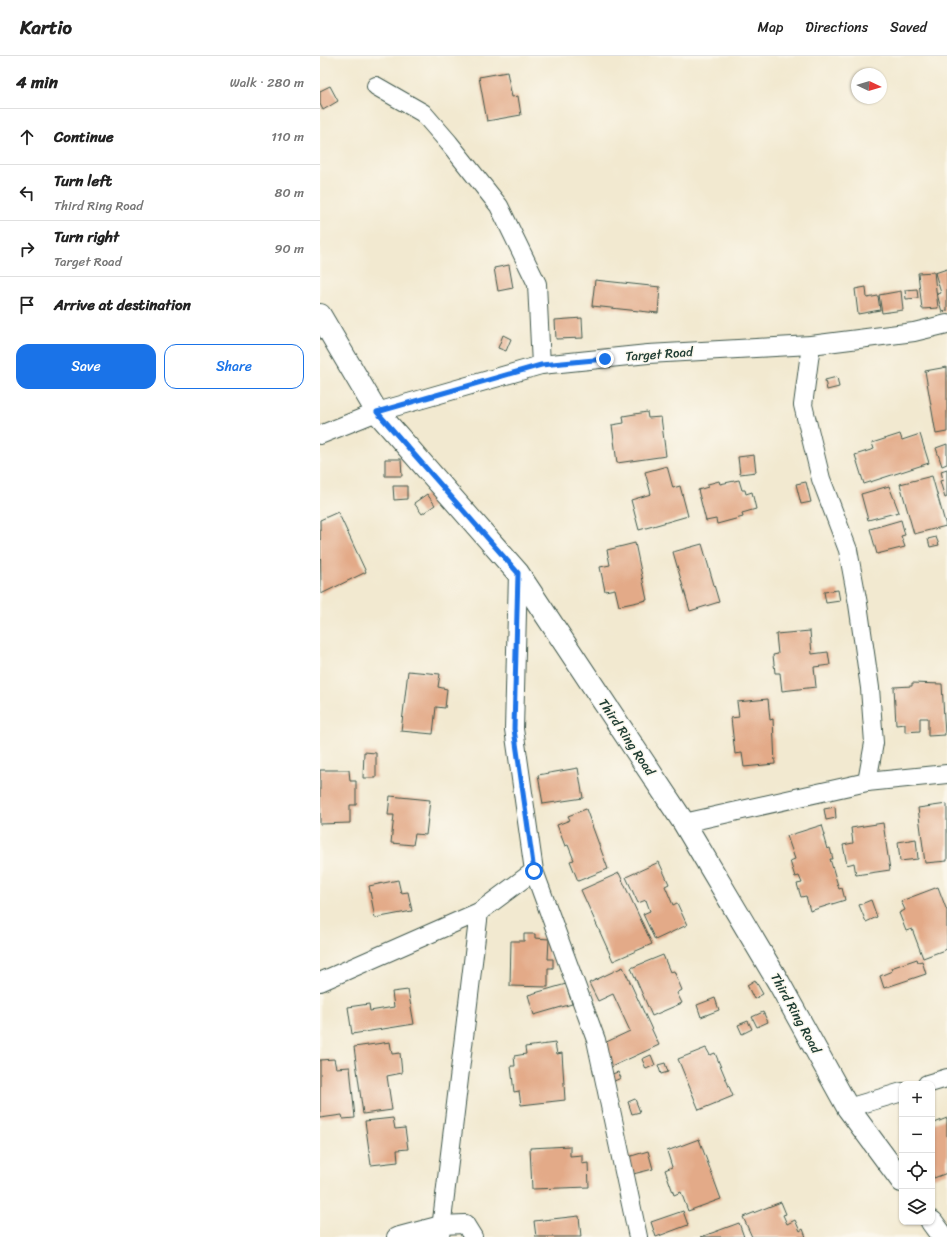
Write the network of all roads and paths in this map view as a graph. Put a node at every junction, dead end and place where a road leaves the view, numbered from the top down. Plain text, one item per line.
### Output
1 (376, 86) dead end
2 (320, 315) edge
3 (947, 324) edge
4 (811, 345) junction
5 (541, 365) junction
6 (377, 412) junction
7 (320, 435) edge
8 (518, 573) junction
9 (947, 774) edge
10 (867, 782) junction
11 (684, 823) junction
12 (534, 871) junction
13 (479, 912) junction
14 (320, 982) edge
15 (947, 1078) edge
16 (935, 1082) edge
17 (899, 1093) edge
18 (848, 1108) junction
19 (899, 1177) edge
20 (934, 1225) edge
21 (441, 1231) edge
22 (396, 1237) edge
23 (473, 1237) edge
24 (638, 1237) edge
25 (943, 1237) edge

1 - 5 street
2 - 6 street, Third Ring Road
3 - 4 street, Target Road
4 - 5 street, Target Road
4 - 10 street
5 - 6 street, Target Road
6 - 7 street, Target Road
6 - 8 street, Third Ring Road
8 - 11 street, Third Ring Road
8 - 12 street
9 - 10 street
10 - 11 street
11 - 18 street, Third Ring Road
12 - 13 street
12 - 24 street
13 - 14 street
13 - 21 street
15 - 16 street
17 - 18 street
18 - 19 street, Third Ring Road
20 - 25 street
21 - 22 street
21 - 23 street

